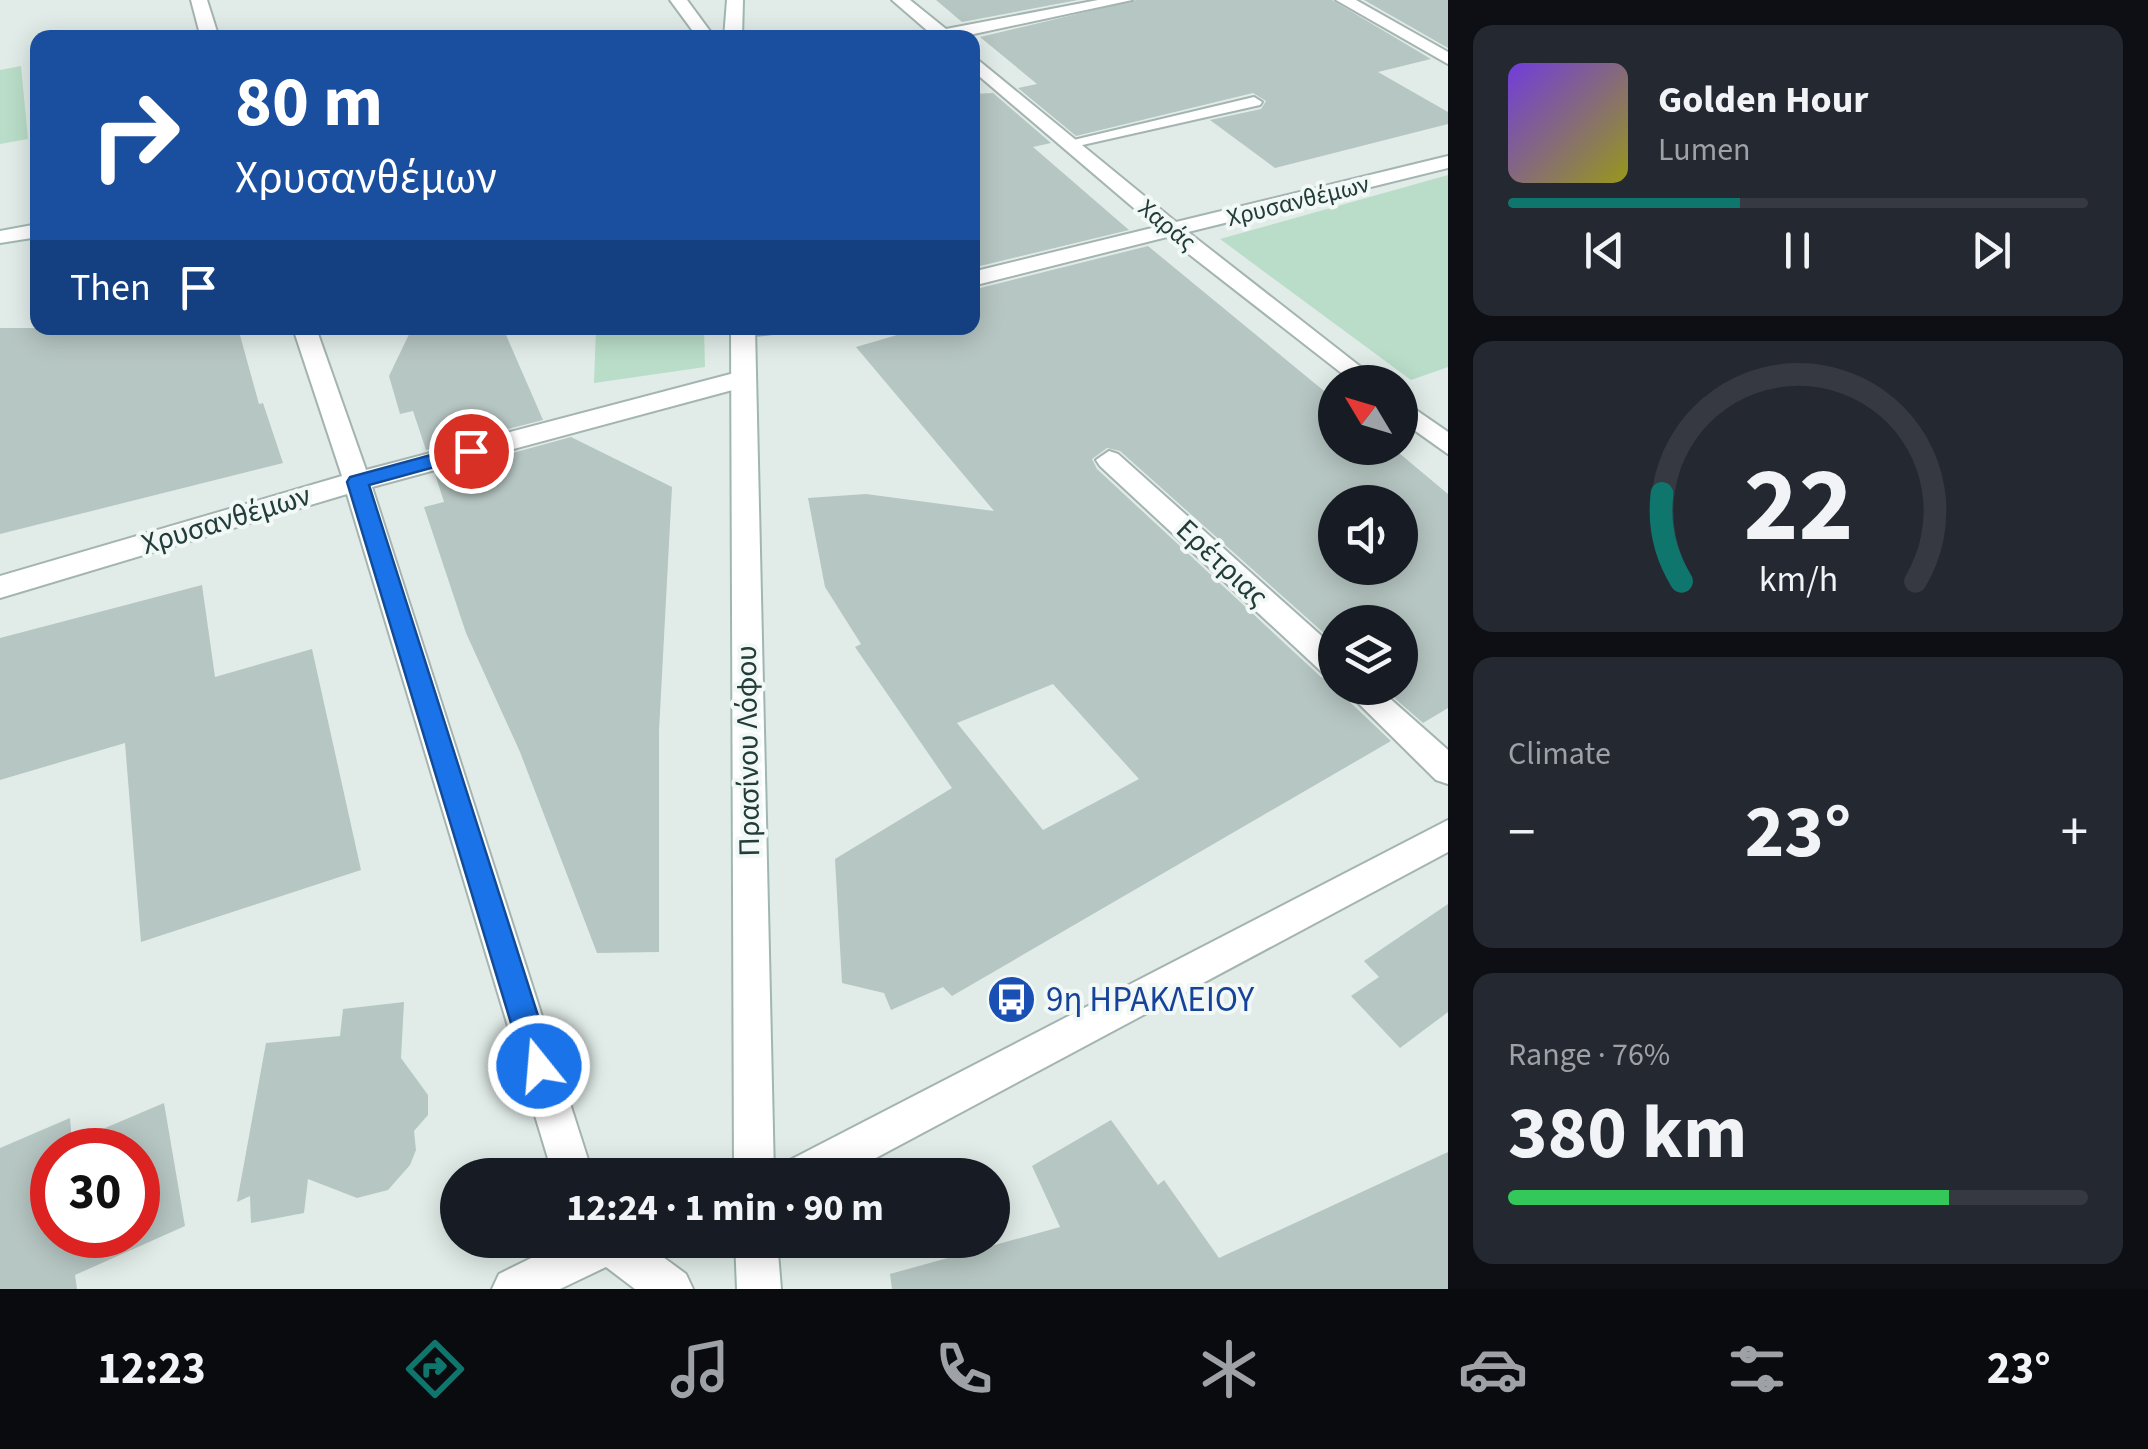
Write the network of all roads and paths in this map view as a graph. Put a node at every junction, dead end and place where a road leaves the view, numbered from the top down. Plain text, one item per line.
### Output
1 (199, 0) edge
2 (678, 0) edge
3 (735, 0) edge
4 (900, 0) edge
5 (1124, 0) edge
6 (1344, 0) edge
7 (208, 30) edge
8 (701, 30) edge
9 (733, 30) edge
10 (932, 30) edge
11 (969, 30) edge
12 (1448, 59) edge
13 (980, 67) edge
14 (1254, 102) dead end
15 (1068, 143) junction
16 (1448, 162) edge
17 (30, 231) edge
18 (1174, 232) junction
19 (0, 237) edge
20 (980, 277) edge
21 (306, 335) edge
22 (750, 335) edge
23 (1346, 365) edge
24 (742, 380) junction
25 (1448, 410) edge
26 (1418, 412) edge
27 (1418, 421) edge
28 (1448, 445) edge
29 (1110, 460) dead end
30 (357, 482) junction
31 (0, 588) edge
32 (1318, 650) edge
33 (1377, 705) edge
34 (1448, 770) edge
35 (1448, 835) edge
36 (568, 1158) edge
37 (754, 1158) edge
38 (834, 1158) edge
39 (575, 1258) edge
40 (631, 1258) edge
41 (757, 1258) edge
42 (514, 1289) edge
43 (672, 1289) edge
44 (759, 1289) edge

1 - 7 street
2 - 8 street
3 - 9 street
4 - 10 street
5 - 11 street
6 - 12 street
13 - 15 street, Χαράς
14 - 15 lane
15 - 18 street, Χαράς
16 - 18 street, Χρυσανθέμων
17 - 19 street
18 - 20 street, Χρυσανθέμων
18 - 23 street, Χαράς
21 - 30 street
22 - 24 street, Πρασίνου Λόφου
24 - 30 street, Χρυσανθέμων
24 - 37 street, Πρασίνου Λόφου
25 - 26 street
27 - 28 street
29 - 32 street, Ερέτριας
30 - 31 street, Χρυσανθέμων
30 - 36 street
33 - 34 street
35 - 38 street
39 - 42 street
40 - 43 street
41 - 44 street

